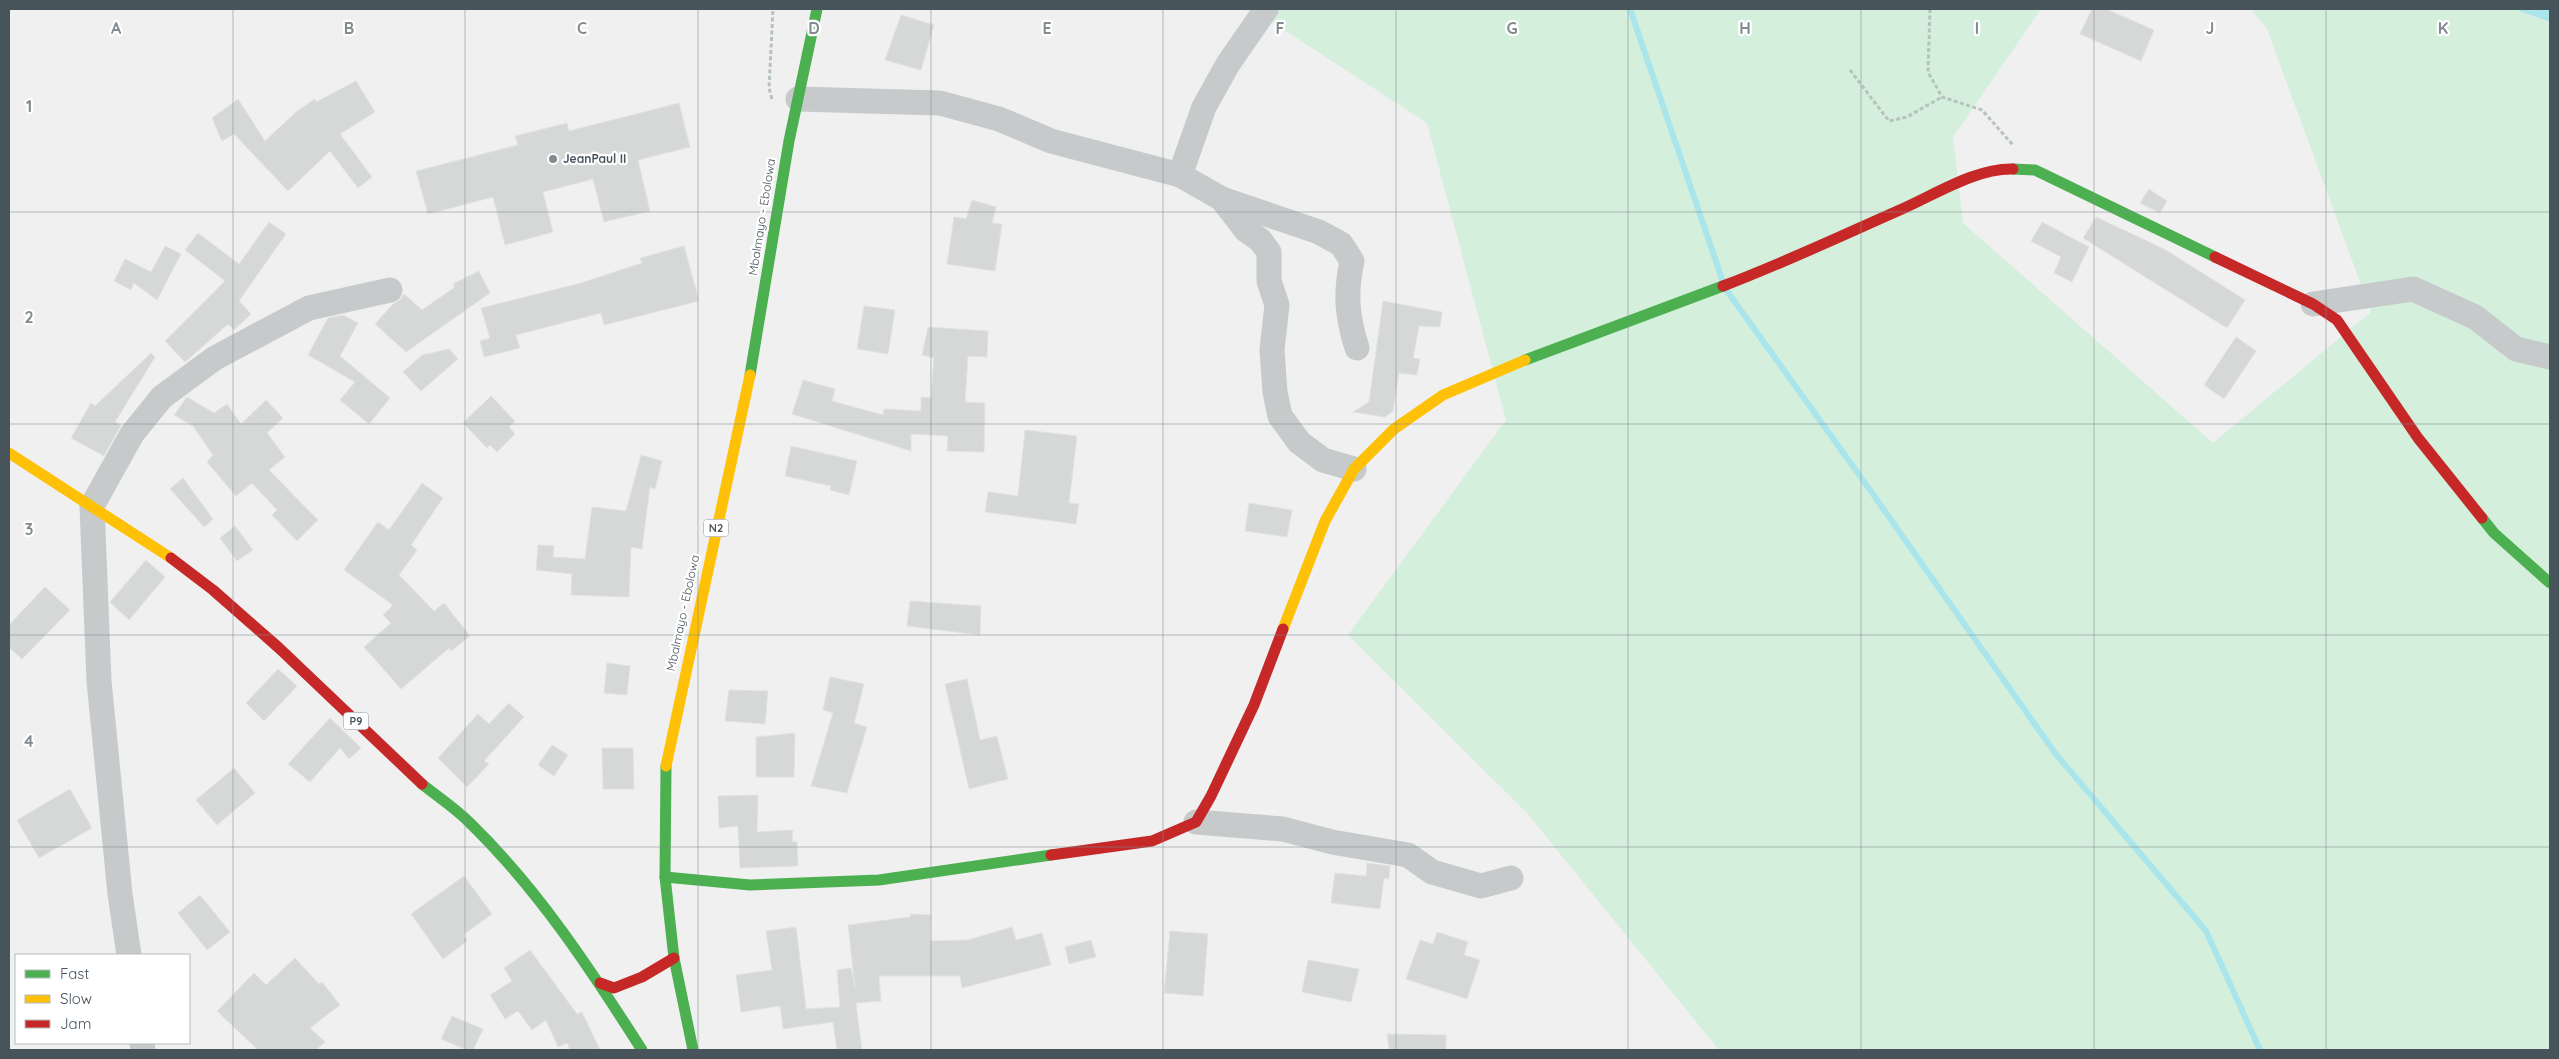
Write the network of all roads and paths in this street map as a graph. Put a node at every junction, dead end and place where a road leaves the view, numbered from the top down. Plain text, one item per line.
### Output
1 (773, 9) edge
2 (817, 9) edge
3 (1266, 9) edge
4 (1930, 9) edge
5 (1850, 70) dead end
6 (1942, 98) junction
7 (798, 99) junction
8 (774, 104) dead end
9 (2035, 170) junction
10 (1180, 175) junction
11 (1222, 200) junction
12 (390, 290) dead end
13 (2314, 304) junction
14 (1357, 348) dead end
15 (2550, 357) edge
16 (9, 453) edge
17 (1354, 469) junction
18 (92, 506) junction
19 (2550, 582) edge
20 (1196, 822) junction
21 (666, 877) junction
22 (1511, 878) dead end
23 (129, 954) edge
24 (674, 958) junction
25 (600, 983) junction
26 (642, 1050) edge
27 (693, 1050) edge

1 - 8 path
2 - 7 main road, Mbalmayo - Ebolowa / N2
3 - 10 street
4 - 6 path
5 - 6 path
6 - 9 path
7 - 10 street
7 - 21 main road, Mbalmayo - Ebolowa / N2
9 - 13 main road
9 - 17 main road
10 - 11 street
11 - 14 street
11 - 17 street
12 - 18 street
13 - 15 street
13 - 19 main road
16 - 18 main road, P9
17 - 20 main road
18 - 23 street
18 - 25 main road, P9
20 - 21 main road
20 - 22 street
21 - 24 main road, Mbalmayo - Ebolowa / N2
24 - 25 main road
24 - 27 main road, Mbalmayo - Ebolowa / N2
25 - 26 main road, P9

